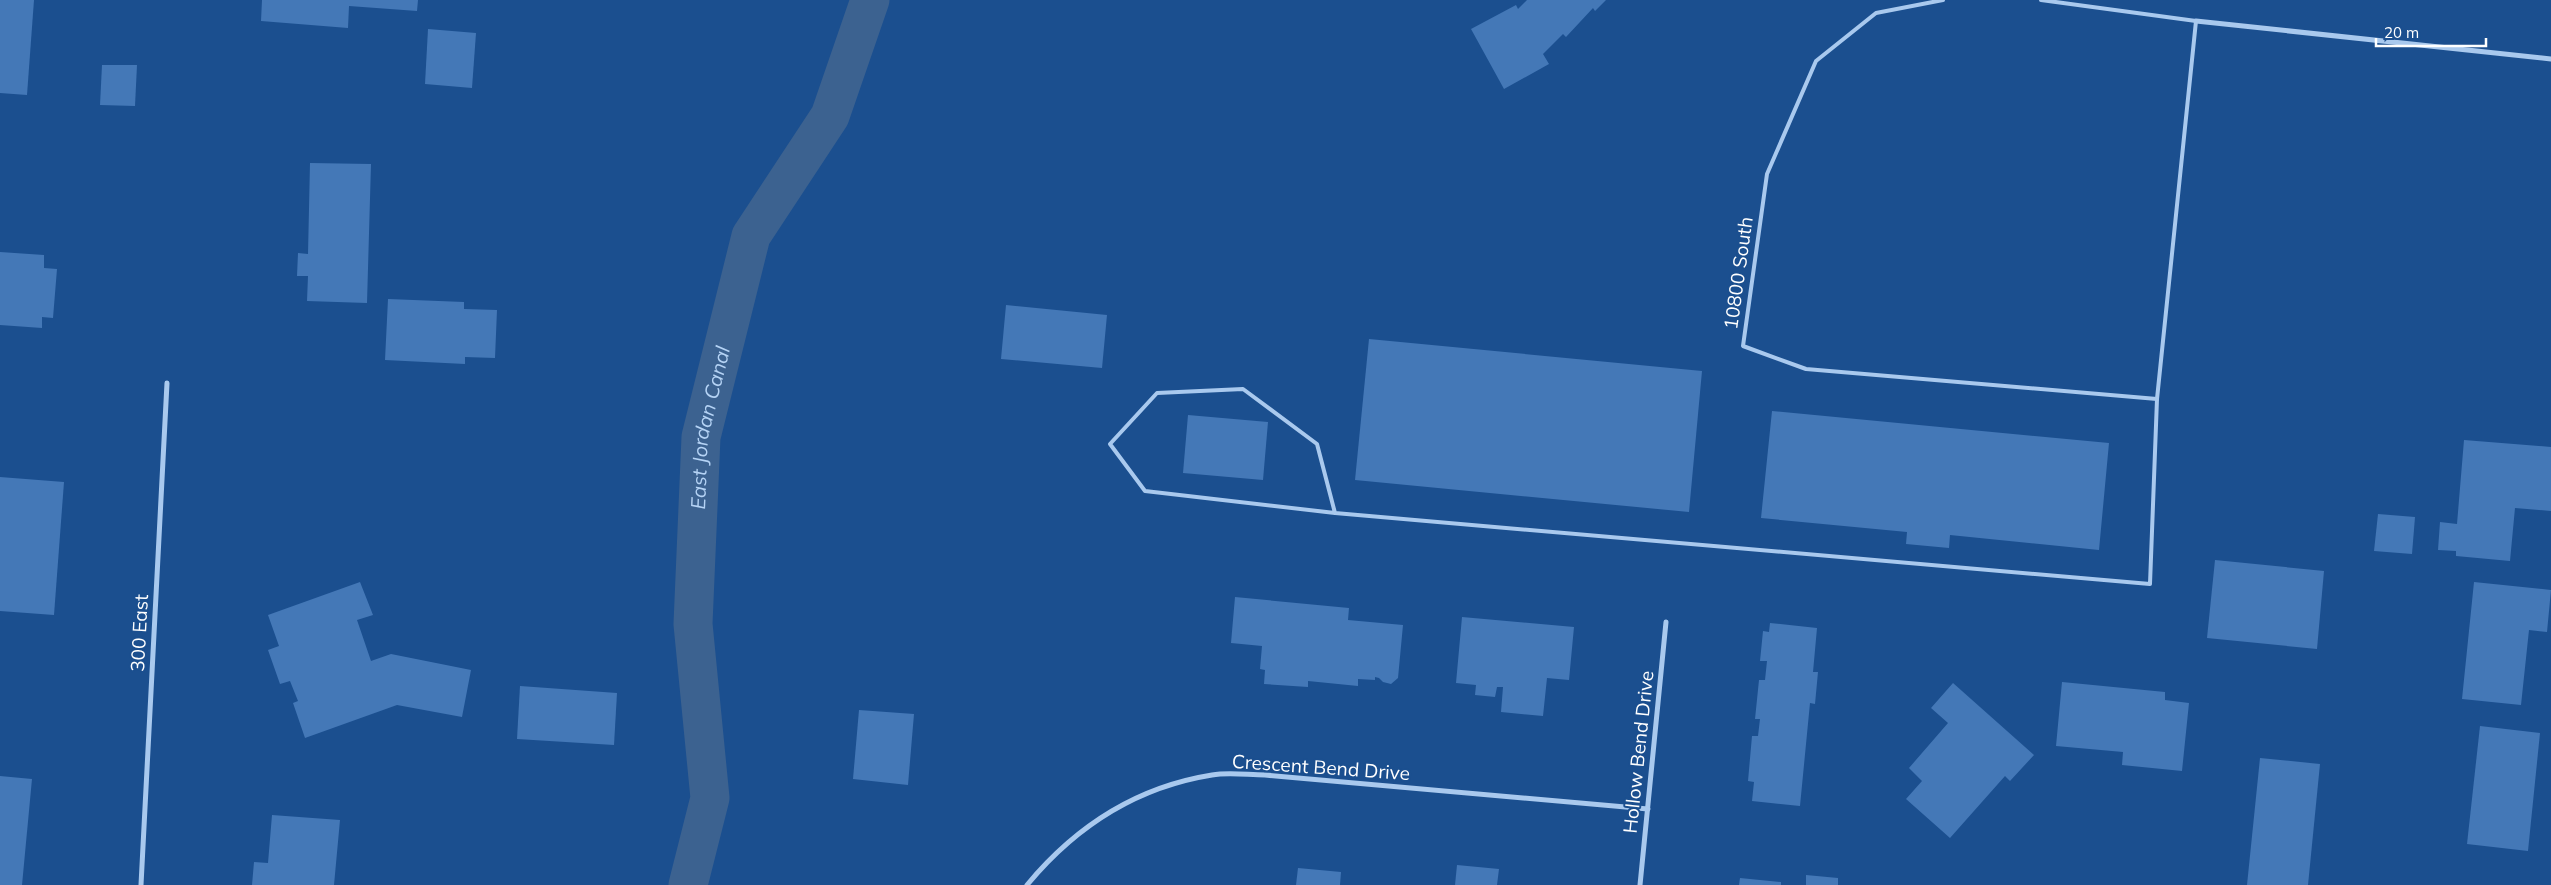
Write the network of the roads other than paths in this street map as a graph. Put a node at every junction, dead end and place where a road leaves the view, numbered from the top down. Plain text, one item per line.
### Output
1 (1943, 0) edge
2 (2041, 0) edge
3 (2196, 21) junction
4 (2551, 59) edge
5 (166, 383) dead end
6 (2157, 399) junction
7 (1335, 513) junction
8 (1666, 622) dead end
9 (1648, 809) junction
10 (141, 885) edge
11 (1027, 885) edge
12 (1640, 885) edge

1 - 6 lane, 10800 South
2 - 3 lane
3 - 4 street
3 - 6 lane
5 - 10 street, 300 East
6 - 7 lane
7 - 7 lane
8 - 9 street, Hollow Bend Drive
9 - 11 street, Crescent Bend Drive
9 - 12 street, Hollow Bend Drive

